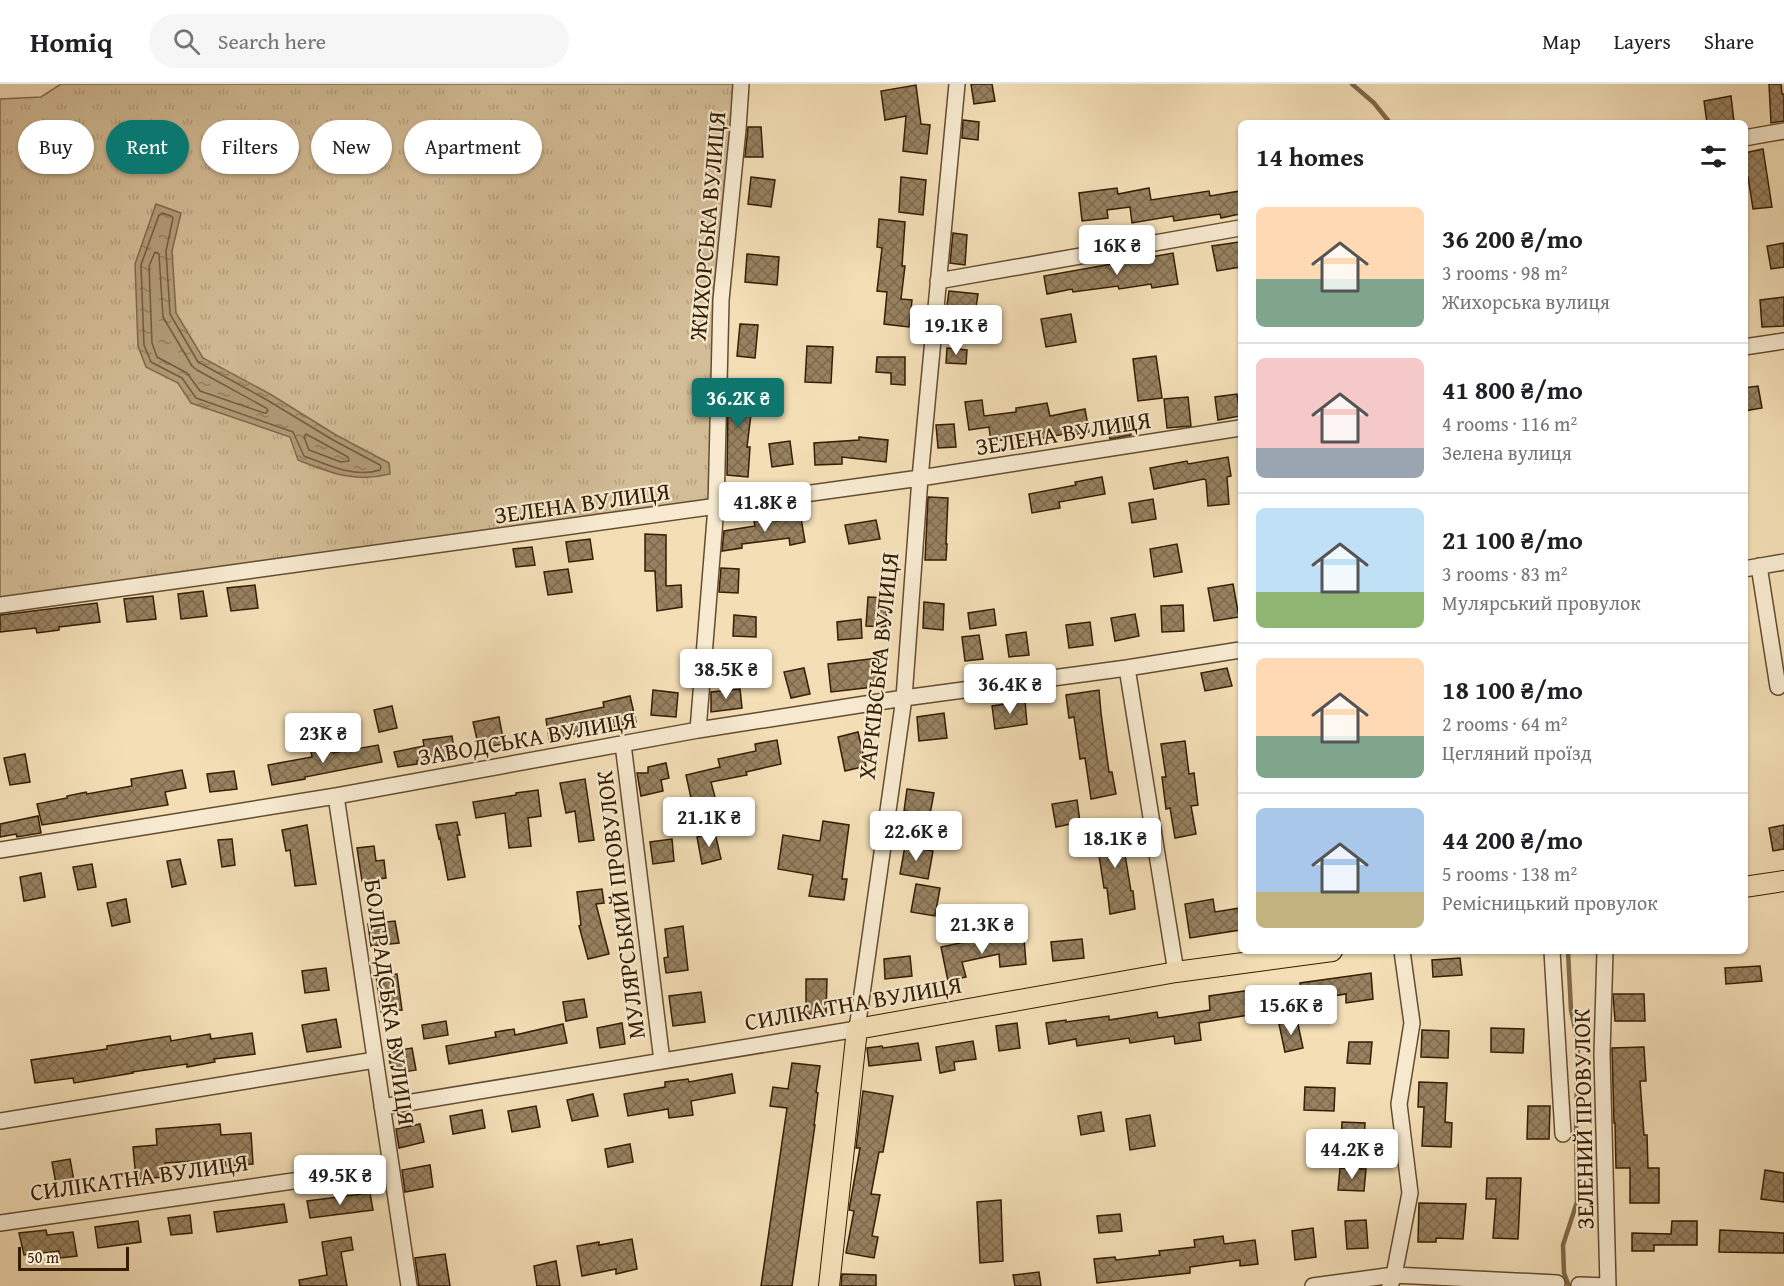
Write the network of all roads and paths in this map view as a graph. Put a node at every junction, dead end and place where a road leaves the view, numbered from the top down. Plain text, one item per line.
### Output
1 (741, 84) edge
2 (957, 84) edge
3 (1784, 131) edge
4 (1748, 137) edge
5 (1238, 228) edge
6 (938, 281) junction
7 (1784, 341) edge
8 (1748, 346) edge
9 (1238, 428) edge
10 (920, 478) junction
11 (717, 507) junction
12 (1784, 562) edge
13 (1752, 567) edge
14 (0, 605) edge
15 (1238, 650) edge
16 (1127, 668) junction
17 (1778, 687) dead end
18 (904, 698) junction
19 (698, 730) junction
20 (623, 744) junction
21 (336, 796) junction
22 (0, 850) edge
23 (1784, 881) edge
24 (1748, 886) edge
25 (1310, 954) edge
26 (1402, 954) edge
27 (1552, 954) edge
28 (1605, 954) edge
29 (1176, 972) junction
30 (857, 1029) junction
31 (375, 1060) junction
32 (662, 1061) junction
33 (382, 1107) junction
34 (0, 1121) edge
35 (1563, 1134) dead end
36 (391, 1167) junction
37 (0, 1223) edge
38 (1392, 1280) edge
39 (1557, 1283) dead end
40 (1532, 1284) edge
41 (1579, 1284) dead end
42 (409, 1286) edge
43 (830, 1286) edge
44 (1313, 1286) edge
45 (1608, 1286) edge

1 - 11 street, ЖИХОРСЬКА ВУЛИЦЯ
2 - 6 street, ХАРКІВСЬКА ВУЛИЦЯ
3 - 4 street
5 - 6 street
6 - 10 street, ХАРКІВСЬКА ВУЛИЦЯ
7 - 8 street
9 - 10 street, ЗЕЛЕНА ВУЛИЦЯ
10 - 11 street, ЗЕЛЕНА ВУЛИЦЯ
10 - 18 street, ХАРКІВСЬКА ВУЛИЦЯ
11 - 14 street, ЗЕЛЕНА ВУЛИЦЯ
11 - 19 street, ЖИХОРСЬКА ВУЛИЦЯ
12 - 13 street
13 - 17 street
15 - 16 street, ЗАВОДСЬКА ВУЛИЦЯ
16 - 18 street, ЗАВОДСЬКА ВУЛИЦЯ
16 - 29 street
18 - 19 street, ЗАВОДСЬКА ВУЛИЦЯ
18 - 30 street, ХАРКІВСЬКА ВУЛИЦЯ
19 - 20 street, ЗАВОДСЬКА ВУЛИЦЯ
20 - 21 street, ЗАВОДСЬКА ВУЛИЦЯ
20 - 32 street, МУЛЯРСЬКИЙ ПРОВУЛОК
21 - 22 street, ЗАВОДСЬКА ВУЛИЦЯ
21 - 31 street, БОЛГРАДСЬКА ВУЛИЦЯ
23 - 24 main road
25 - 29 main road, СИЛІКАТНА ВУЛИЦЯ
26 - 38 street
27 - 35 street, ЗЕЛЕНИЙ ПРОВУЛОК
28 - 45 street, ЗЕЛЕНИЙ ПРОВУЛОК
29 - 30 main road, СИЛІКАТНА ВУЛИЦЯ
30 - 32 street, СИЛІКАТНА ВУЛИЦЯ
30 - 43 main road, ХАРКІВСЬКА ВУЛИЦЯ
31 - 33 street, БОЛГРАДСЬКА ВУЛИЦЯ
31 - 34 street
32 - 33 street, СИЛІКАТНА ВУЛИЦЯ
33 - 36 street, БОЛГРАДСЬКА ВУЛИЦЯ
36 - 37 street, СИЛІКАТНА ВУЛИЦЯ
36 - 42 street, БОЛГРАДСЬКА ВУЛИЦЯ
38 - 40 street
38 - 44 street
39 - 40 street
41 - 45 street

